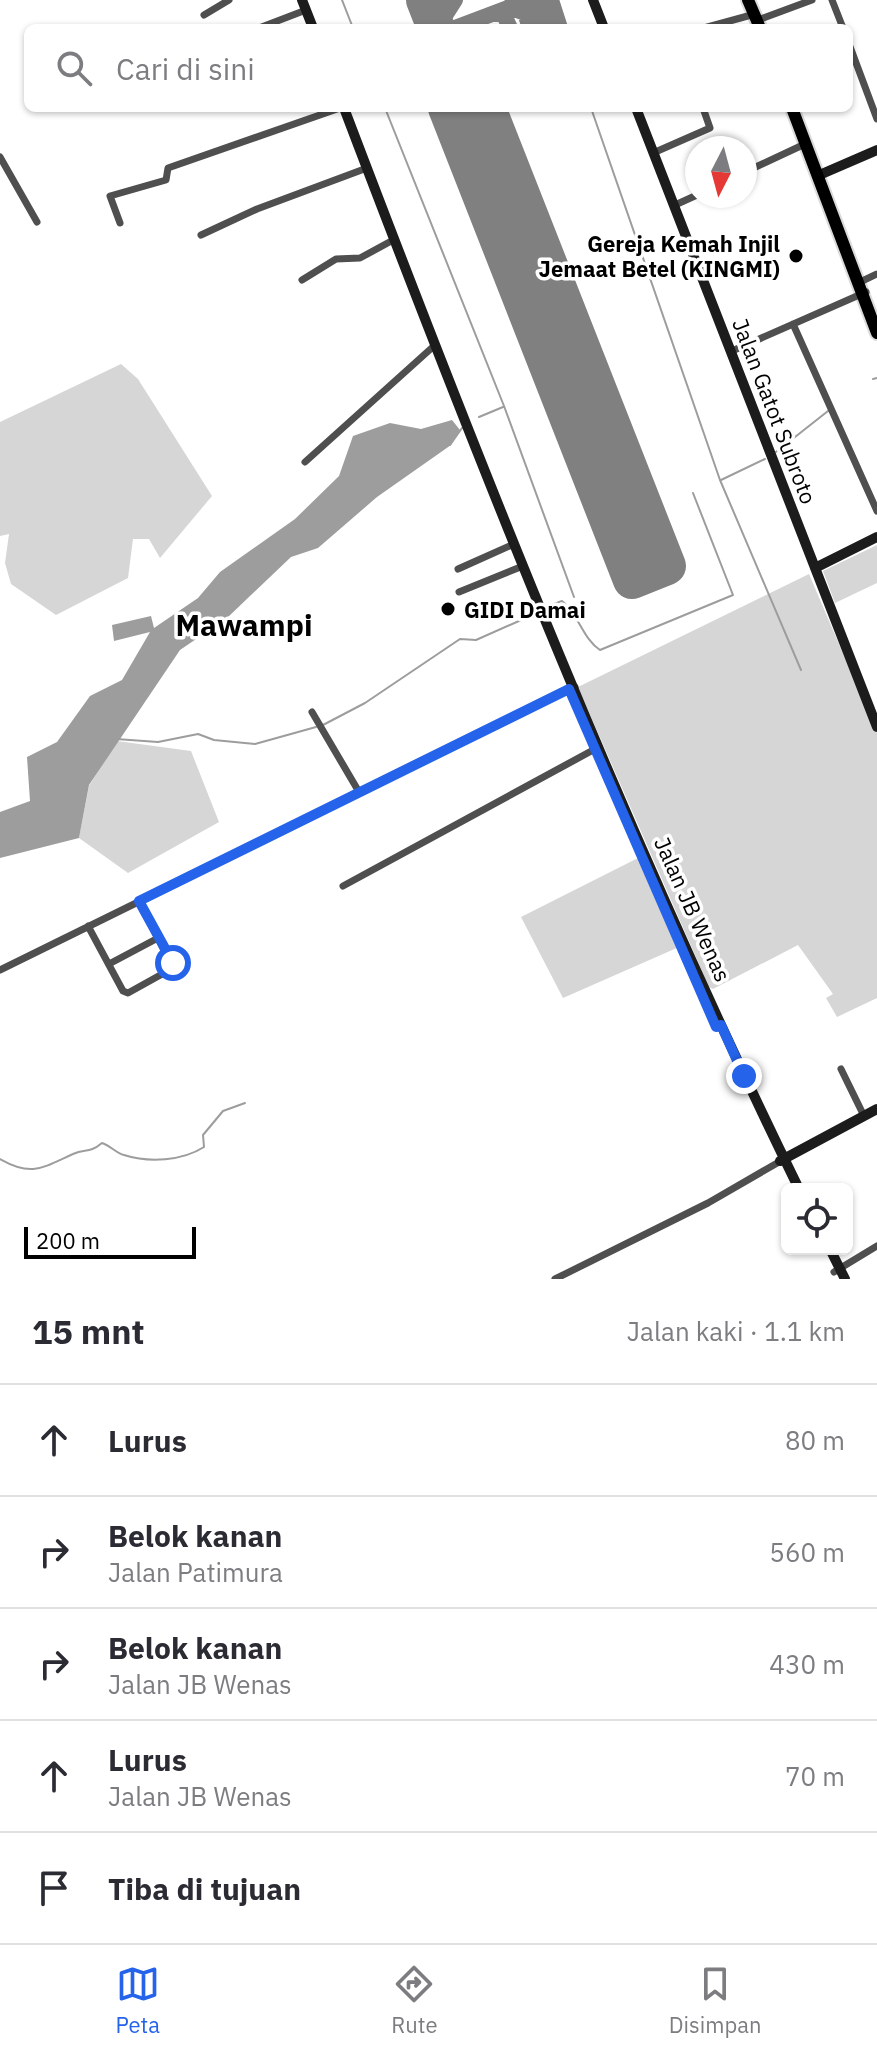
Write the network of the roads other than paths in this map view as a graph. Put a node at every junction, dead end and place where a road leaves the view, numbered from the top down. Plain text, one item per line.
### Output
1 (229, 0) edge
2 (593, 0) edge
3 (748, 0) edge
4 (755, 0) edge
5 (812, 0) edge
6 (832, 0) edge
7 (304, 5) edge
8 (204, 15) dead end
9 (760, 22) edge
10 (267, 24) edge
11 (311, 24) edge
12 (602, 24) edge
13 (841, 24) edge
14 (853, 55) edge
15 (858, 68) junction
16 (853, 70) edge
17 (330, 112) edge
18 (344, 112) edge
19 (638, 112) edge
20 (704, 112) edge
21 (796, 112) edge
22 (796, 112) edge
23 (877, 119) edge
24 (805, 144) junction
25 (877, 150) edge
26 (653, 153) junction
27 (0, 157) edge
28 (757, 166) edge
29 (367, 168) junction
30 (820, 175) junction
31 (685, 200) edge
32 (675, 205) junction
33 (37, 222) dead end
34 (120, 223) dead end
35 (201, 235) dead end
36 (395, 239) junction
37 (877, 274) edge
38 (302, 280) dead end
39 (863, 287) junction
40 (877, 315) edge
41 (793, 324) junction
42 (877, 333) edge
43 (435, 345) junction
44 (732, 351) junction
45 (305, 462) dead end
46 (877, 511) edge
47 (877, 537) edge
48 (514, 544) junction
49 (523, 566) junction
50 (815, 568) junction
51 (458, 569) dead end
52 (459, 592) dead end
53 (571, 685) junction
54 (312, 712) dead end
55 (877, 727) edge
56 (595, 749) junction
57 (359, 792) junction
58 (646, 859) junction
59 (343, 886) dead end
60 (139, 901) junction
61 (88, 926) junction
62 (158, 938) junction
63 (109, 964) junction
64 (0, 970) edge
65 (841, 1069) dead end
66 (877, 1109) edge
67 (864, 1116) junction
68 (782, 1161) junction
69 (790, 1183) edge
70 (795, 1183) edge
71 (877, 1246) edge
72 (827, 1255) edge
73 (832, 1255) edge
74 (839, 1275) edge
75 (555, 1279) edge

1 - 8 street
2 - 12 main road
3 - 9 highway
4 - 9 highway
5 - 9 street
6 - 13 street
7 - 10 street
7 - 11 main road
14 - 15 street
15 - 16 street
15 - 23 street
17 - 34 street
18 - 29 main road
19 - 26 main road, Jalan Gatot Subroto
20 - 26 street
21 - 24 highway
22 - 30 highway
24 - 28 street
24 - 30 highway
25 - 30 main road
26 - 32 main road, Jalan Gatot Subroto
27 - 33 street
29 - 35 street
29 - 36 main road
30 - 39 highway
31 - 32 street
32 - 44 main road, Jalan Gatot Subroto
36 - 38 street
36 - 43 main road
37 - 39 street
39 - 40 highway
39 - 41 street
39 - 42 highway
41 - 44 street
41 - 46 street
43 - 45 street
43 - 48 main road
44 - 50 main road, Jalan Gatot Subroto
47 - 50 main road
48 - 49 main road
48 - 51 street
49 - 52 street
49 - 53 main road
50 - 55 main road, Jalan Gatot Subroto
53 - 56 main road, Jalan JB Wenas
53 - 57 street
53 - 58 main road, Jalan JB Wenas
54 - 57 street
56 - 58 main road, Jalan JB Wenas
56 - 59 street
57 - 60 street
58 - 68 main road, Jalan JB Wenas
60 - 61 street
60 - 62 street
61 - 63 street
61 - 64 street
62 - 63 street
62 - 63 street
65 - 67 street
66 - 67 main road
67 - 68 main road
68 - 69 main road, Jalan JB Wenas
68 - 70 main road, Jalan JB Wenas
68 - 75 street
71 - 74 street
72 - 74 main road
73 - 74 main road

